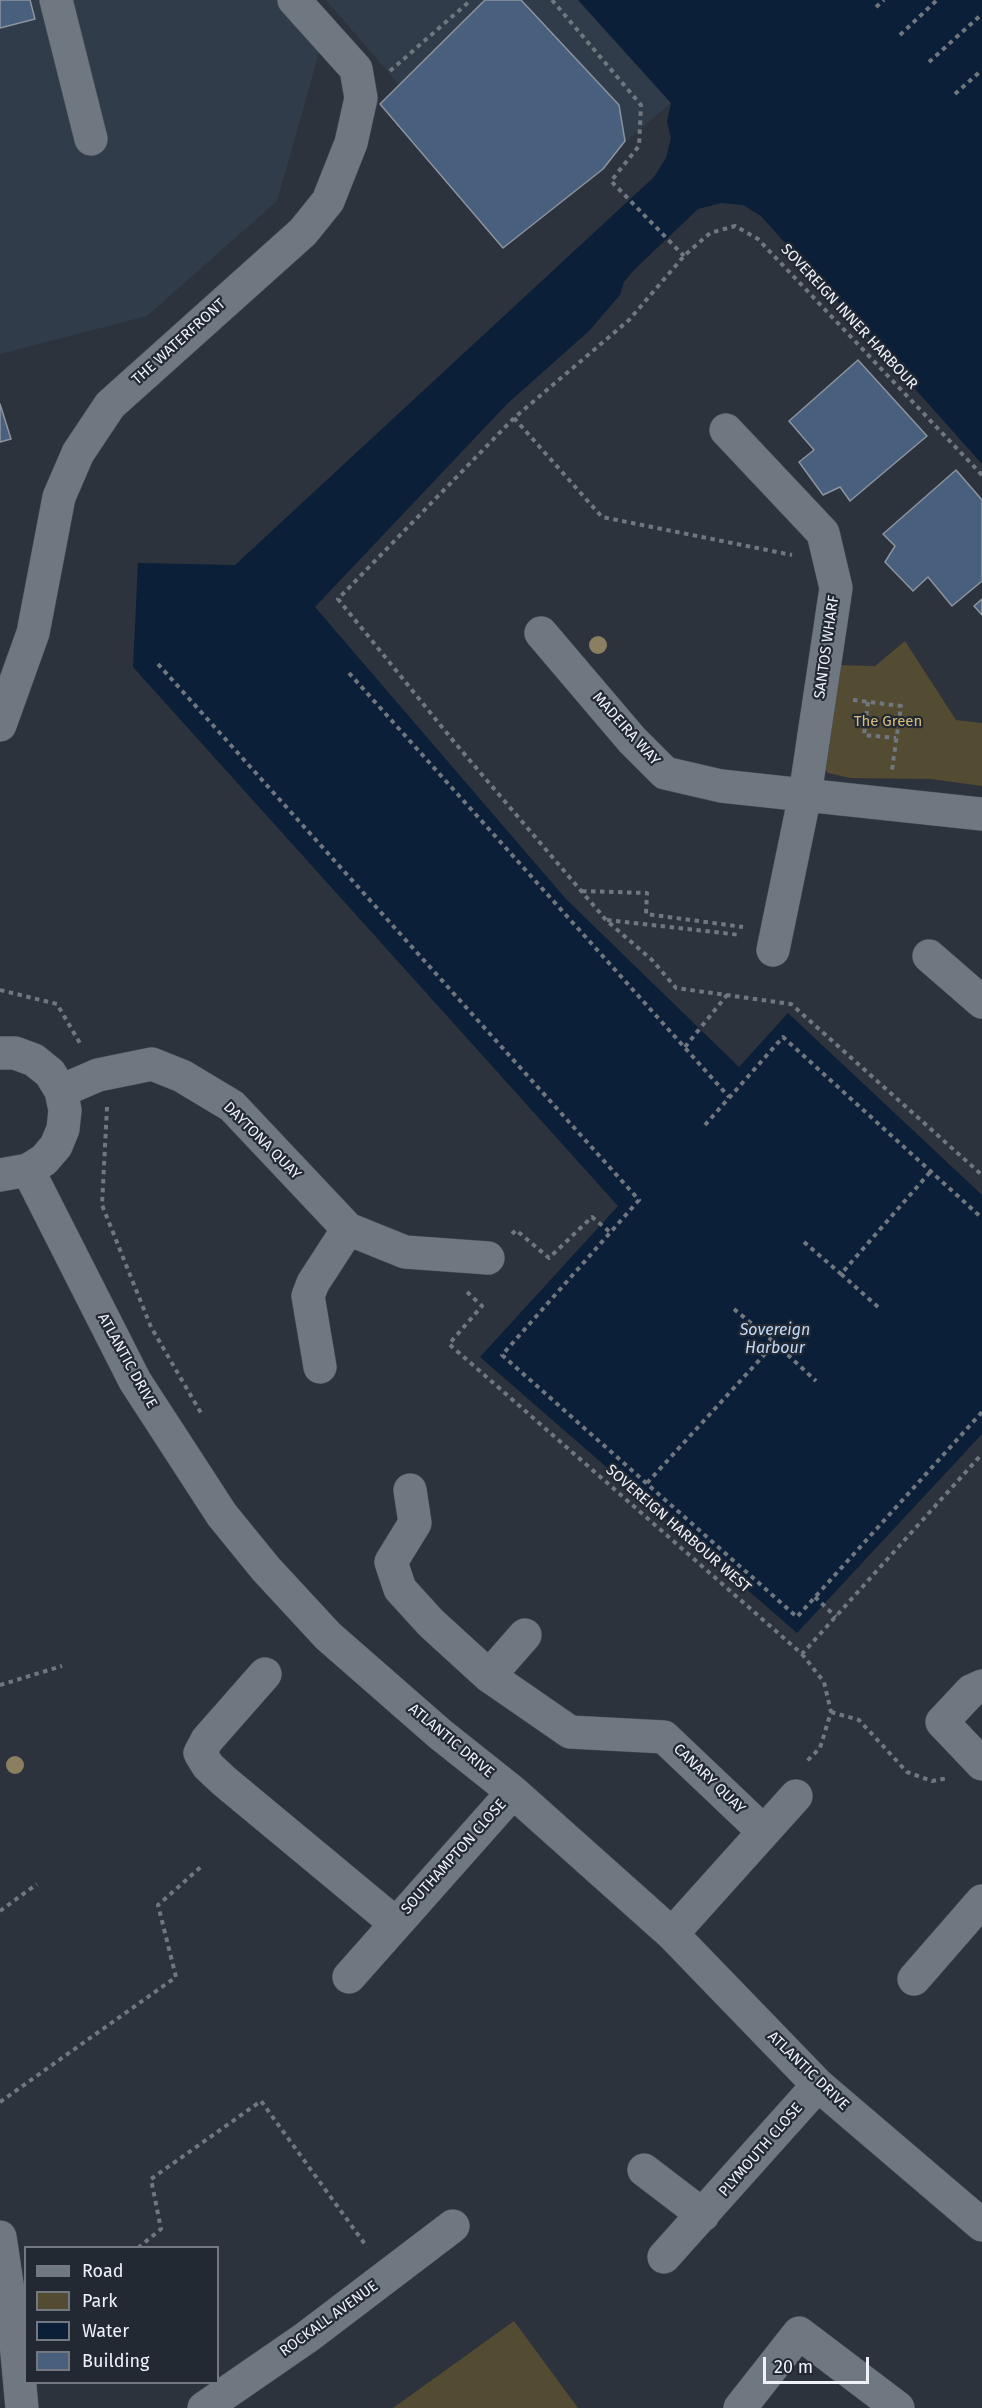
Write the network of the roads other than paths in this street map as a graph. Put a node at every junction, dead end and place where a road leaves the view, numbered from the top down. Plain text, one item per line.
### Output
1 (56, 0) edge
2 (294, 0) edge
3 (91, 139) dead end
4 (726, 430) dead end
5 (541, 633) dead end
6 (0, 725) edge
7 (805, 795) junction
8 (982, 814) edge
9 (775, 940) road end
10 (929, 956) dead end
11 (982, 1002) edge
12 (5, 1045) edge
13 (61, 1091) junction
14 (14, 1172) edge
15 (348, 1229) junction
16 (488, 1258) road end
17 (320, 1367) dead end
18 (410, 1490) dead end
19 (525, 1635) dead end
20 (265, 1674) dead end
21 (489, 1676) junction
22 (982, 1686) edge
23 (982, 1767) edge
24 (513, 1792) junction
25 (796, 1796) road end
26 (763, 1831) junction
27 (982, 1901) edge
28 (394, 1923) junction
29 (672, 1934) junction
30 (349, 1977) dead end
31 (914, 1979) dead end
32 (818, 2085) junction
33 (644, 2170) dead end
34 (704, 2215) junction
35 (979, 2215) edge
36 (453, 2226) dead end
37 (0, 2237) edge
38 (664, 2257) dead end
39 (22, 2408) edge
40 (204, 2408) edge
41 (740, 2408) edge
42 (898, 2408) edge

1 - 3 street
2 - 6 street, THE WATERFRONT
4 - 7 street, SANTOS WHARF
5 - 7 street, MADEIRA WAY
7 - 8 street, MADEIRA WAY
7 - 9 street
10 - 11 street
12 - 13 street
13 - 14 street
13 - 15 street, DAYTONA QUAY
14 - 24 street, ATLANTIC DRIVE
15 - 16 street, DAYTONA QUAY
15 - 17 street
18 - 21 street, CANARY QUAY
19 - 21 street
20 - 28 street, SOUTHAMPTON CLOSE
21 - 26 street, CANARY QUAY
22 - 23 street
24 - 28 street, SOUTHAMPTON CLOSE
24 - 29 street, ATLANTIC DRIVE
25 - 26 street
26 - 29 street
27 - 31 street
28 - 30 street, SOUTHAMPTON CLOSE
29 - 32 street, ATLANTIC DRIVE
32 - 34 street, PLYMOUTH CLOSE
32 - 35 street, ATLANTIC DRIVE
33 - 34 street
34 - 38 street, PLYMOUTH CLOSE
36 - 40 street, ROCKALL AVENUE
37 - 39 street
41 - 42 street

